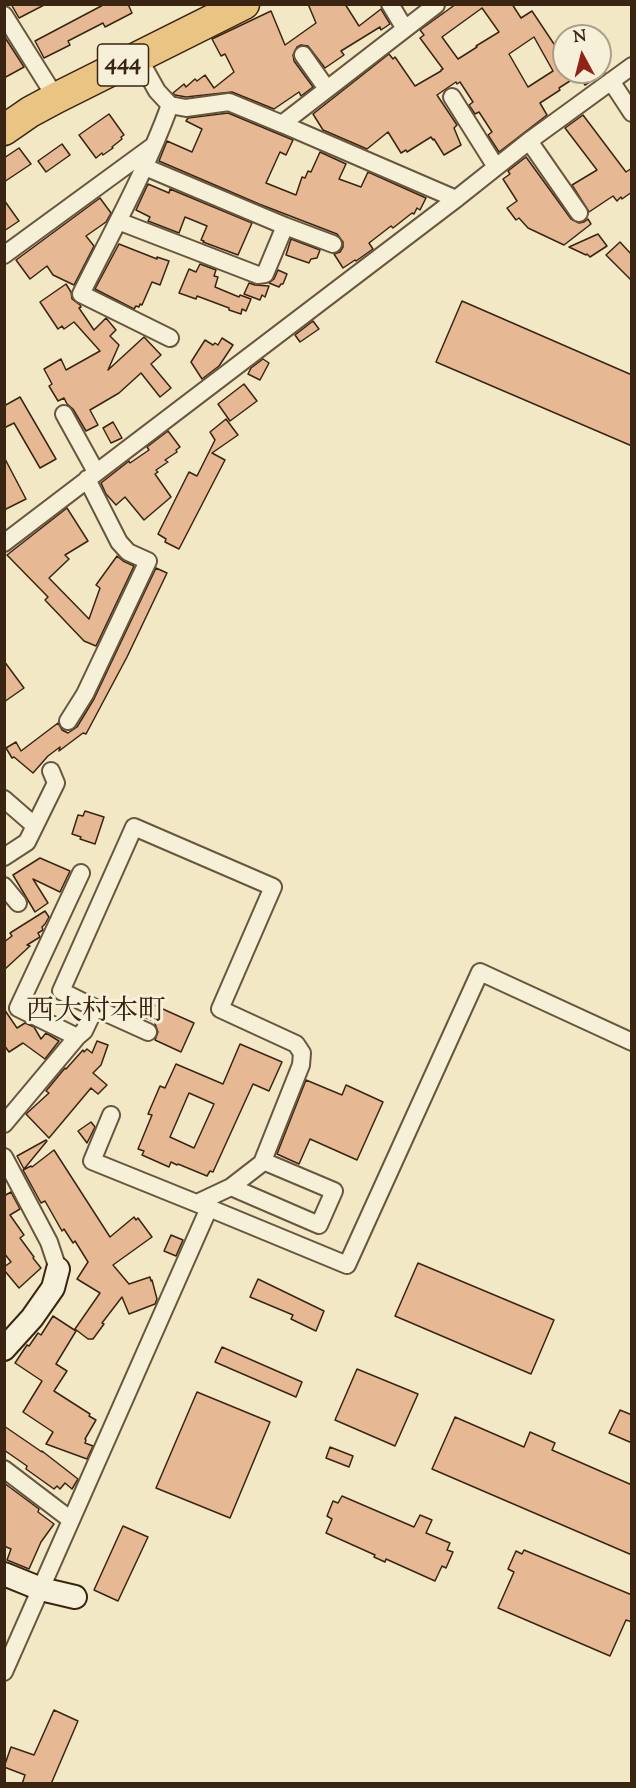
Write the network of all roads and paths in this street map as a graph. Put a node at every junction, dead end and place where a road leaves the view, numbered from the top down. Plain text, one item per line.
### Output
1 (201, 4) edge
2 (244, 4) edge
3 (390, 4) edge
4 (436, 5) edge
5 (4, 15) edge
6 (405, 28) junction
7 (303, 55) dead end
8 (138, 57) junction
9 (632, 66) edge
10 (612, 80) edge
11 (612, 83) edge
12 (607, 84) edge
13 (327, 89) junction
14 (52, 91) junction
15 (452, 97) dead end
16 (170, 105) junction
17 (4, 106) edge
18 (632, 113) edge
19 (282, 124) junction
20 (4, 130) edge
21 (529, 141) junction
22 (156, 144) junction
23 (496, 167) junction
24 (145, 168) junction
25 (456, 199) junction
26 (579, 213) dead end
27 (118, 221) junction
28 (285, 226) junction
29 (333, 244) dead end
30 (4, 255) edge
31 (170, 338) dead end
32 (64, 414) dead end
33 (92, 476) junction
34 (4, 543) edge
35 (68, 722) dead end
36 (51, 771) dead end
37 (4, 799) edge
38 (35, 826) junction
39 (4, 857) edge
40 (81, 873) dead end
41 (4, 880) edge
42 (5, 885) edge
43 (18, 903) dead end
44 (18, 982) dead end
45 (11, 1007) edge
46 (95, 1008) junction
47 (148, 1032) dead end
48 (77, 1037) junction
49 (632, 1042) edge
50 (111, 1114) dead end
51 (4, 1124) edge
52 (5, 1160) edge
53 (263, 1161) junction
54 (231, 1187) junction
55 (203, 1206) junction
56 (58, 1269) joint
57 (4, 1349) edge
58 (4, 1469) edge
59 (71, 1520) junction
60 (4, 1574) edge
61 (41, 1589) junction
62 (75, 1597) dead end
63 (4, 1672) edge

1 - 14 highway, 444
2 - 8 highway, 444
3 - 6 street
4 - 6 street
5 - 14 street
6 - 13 street
7 - 13 street
8 - 14 highway, 444
8 - 16 street
9 - 10 street
11 - 18 street
12 - 21 street
13 - 19 street
14 - 17 highway, 444
14 - 20 highway, 444
15 - 23 street
16 - 19 street
16 - 22 street
19 - 25 street
21 - 23 street
21 - 26 street
22 - 24 street
22 - 30 street
23 - 25 street
24 - 27 street
24 - 28 street
25 - 33 street
27 - 28 street
27 - 31 street
28 - 29 street
32 - 33 street
33 - 34 street
33 - 35 street
36 - 38 street
37 - 38 street
38 - 39 street
40 - 45 street
41 - 42 street
42 - 43 street
44 - 45 street
45 - 48 street
46 - 47 street
46 - 48 street
46 - 53 street
48 - 51 street
49 - 55 street
50 - 55 street
52 - 56 street
53 - 54 street
53 - 54 street
54 - 55 street
55 - 59 street
56 - 57 street
58 - 59 street
59 - 61 street
60 - 61 street
61 - 62 street
61 - 63 street

